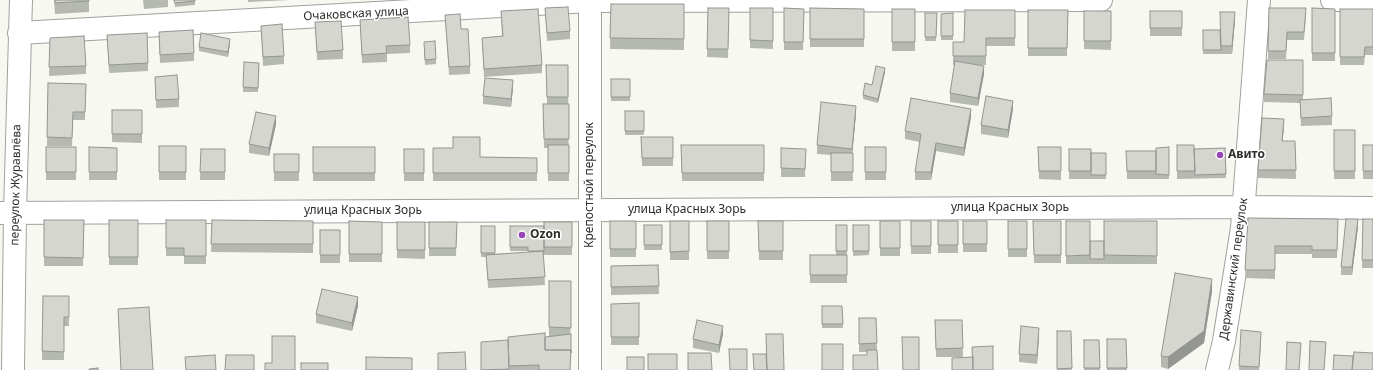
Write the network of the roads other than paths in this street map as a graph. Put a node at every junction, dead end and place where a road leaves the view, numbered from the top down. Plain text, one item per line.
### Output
1 (21, 0) edge
2 (590, 0) edge
3 (1101, 0) edge
4 (1260, 0) edge
5 (1332, 0) edge
6 (1373, 0) edge
7 (19, 33) junction
8 (1244, 207) junction
9 (1373, 208) edge
10 (589, 210) junction
11 (7, 213) edge
12 (1219, 361) edge
13 (13, 370) edge
14 (590, 370) edge
15 (1203, 370) edge

1 - 7 street, переулок Журавлёва
2 - 3 street, Очаковская улица
2 - 7 street, Очаковская улица
2 - 10 street, Крепостной переулок
4 - 8 street, Державинский переулок
5 - 6 street
7 - 11 street, переулок Журавлёва
8 - 9 street, улица Красных Зорь
8 - 10 street, улица Красных Зорь
8 - 12 street, Державинский переулок
10 - 11 street, улица Красных Зорь
10 - 14 street, Крепостной переулок
11 - 13 street, переулок Журавлёва
12 - 15 street

